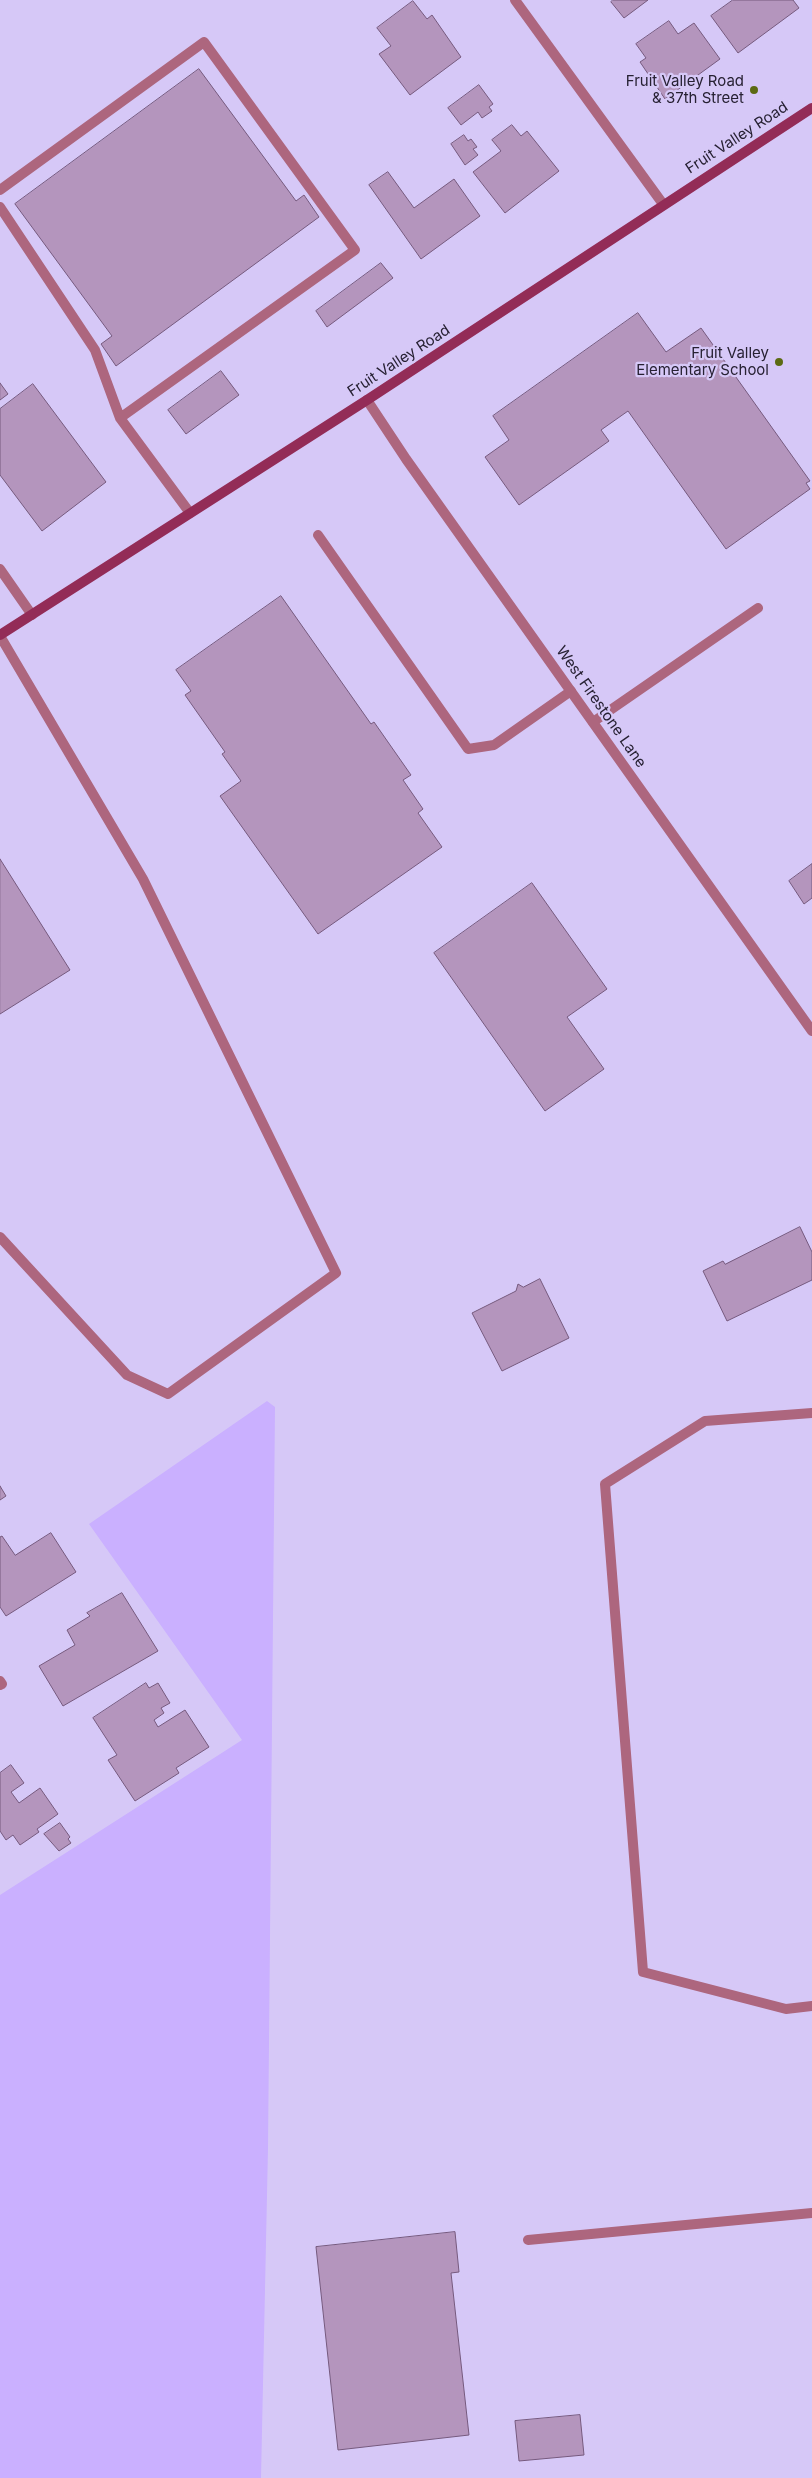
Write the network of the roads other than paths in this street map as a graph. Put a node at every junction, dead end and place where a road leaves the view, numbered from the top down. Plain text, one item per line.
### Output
1 (515, 0) edge
2 (812, 108) edge
3 (0, 190) edge
4 (663, 204) junction
5 (0, 207) edge
6 (367, 400) junction
7 (120, 418) junction
8 (190, 514) junction
9 (318, 536) dead end
10 (0, 569) edge
11 (758, 608) dead end
12 (32, 615) junction
13 (0, 636) edge
14 (571, 691) junction
15 (593, 722) junction
16 (812, 1031) edge
17 (0, 1237) edge
18 (812, 1412) edge
19 (812, 2006) edge
20 (812, 2213) edge
21 (528, 2240) dead end

1 - 4 street
2 - 4 main road, Fruit Valley Road
3 - 7 street
4 - 6 main road, Fruit Valley Road
5 - 7 street
6 - 8 main road, Fruit Valley Road
6 - 14 street, West Firestone Lane
7 - 8 street
8 - 12 main road, Fruit Valley Road
9 - 14 street
10 - 12 street
11 - 15 street
12 - 13 main road, Fruit Valley Road
13 - 17 street
14 - 15 street, West Firestone Lane
15 - 16 street, West Firestone Lane
18 - 19 street
20 - 21 street

